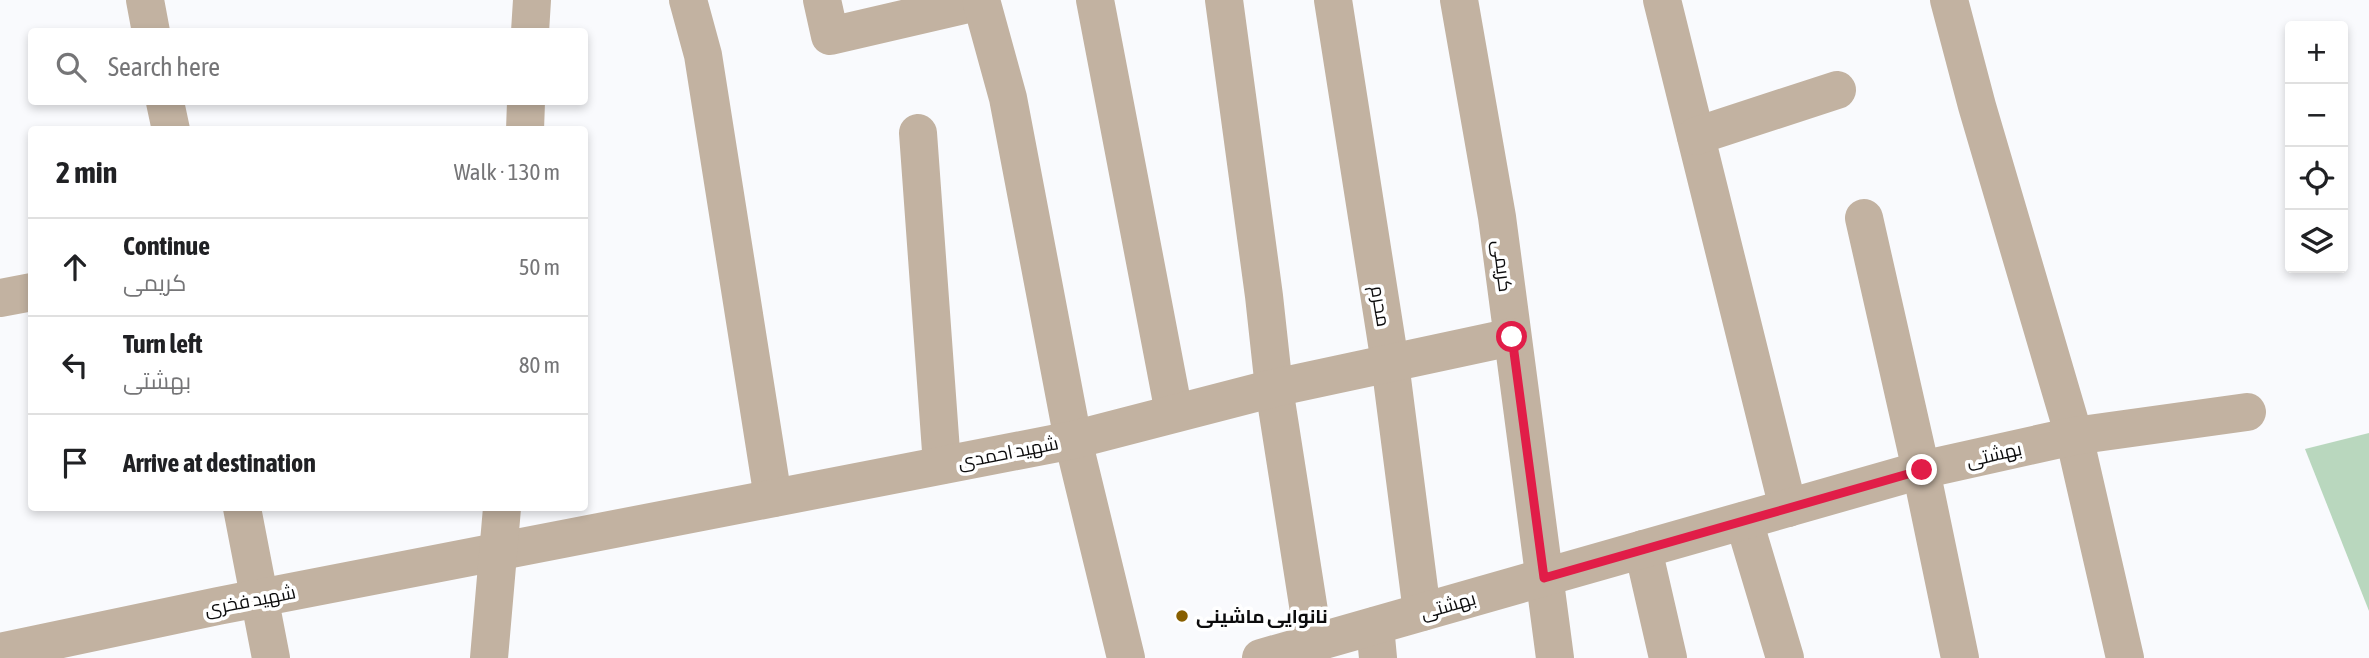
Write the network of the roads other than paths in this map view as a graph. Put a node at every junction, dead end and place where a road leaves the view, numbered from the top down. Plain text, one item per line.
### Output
1 (145, 0) edge
2 (532, 0) edge
3 (688, 0) edge
4 (822, 0) edge
5 (1095, 0) edge
6 (1224, 0) edge
7 (1333, 0) edge
8 (1459, 0) edge
9 (1662, 0) edge
10 (1949, 0) edge
11 (981, 1) edge
12 (150, 28) edge
13 (530, 28) edge
14 (1837, 90) dead end
15 (166, 105) edge
16 (526, 105) edge
17 (170, 126) edge
18 (525, 126) edge
19 (918, 133) dead end
20 (1696, 136) junction
21 (1864, 218) dead end
22 (28, 293) edge
23 (0, 298) edge
24 (1512, 337) junction
25 (1390, 363) junction
26 (1274, 388) junction
27 (2247, 412) dead end
28 (1174, 413) junction
29 (2074, 436) junction
30 (1073, 440) junction
31 (942, 465) junction
32 (1922, 470) junction
33 (774, 498) junction
34 (1788, 508) junction
35 (243, 511) edge
36 (502, 511) edge
37 (1744, 521) junction
38 (1643, 550) junction
39 (500, 551) junction
40 (1544, 578) junction
41 (259, 598) junction
42 (1422, 612) junction
43 (1377, 642) edge
44 (1314, 643) junction
45 (0, 652) edge
46 (271, 658) edge
47 (489, 658) edge
48 (1126, 658) edge
49 (1261, 658) edge
50 (1555, 658) edge
51 (1668, 658) edge
52 (1785, 658) edge
53 (1960, 658) edge
54 (2125, 658) edge

1 - 12 street
2 - 13 street
3 - 33 street
4 - 11 street
5 - 28 street
6 - 26 street
7 - 25 street, محرم
8 - 24 street, کریمی
9 - 20 street
10 - 29 street
11 - 30 street
14 - 20 street
15 - 17 street
16 - 18 street
19 - 31 street
20 - 34 street
21 - 32 street
22 - 23 street
24 - 25 street, شهید احمدی
24 - 40 street, کریمی
25 - 26 street, شهید احمدی
25 - 42 street, محرم
26 - 28 street, شهید احمدی
26 - 44 street
27 - 29 street, بهشتی
28 - 30 street, شهید احمدی
29 - 32 street, بهشتی
29 - 54 street
30 - 31 street, شهید احمدی
30 - 48 street
31 - 33 street, شهید احمدی
32 - 34 street, بهشتی
32 - 53 street
33 - 39 street, شهید احمدی
34 - 37 street, بهشتی
35 - 41 street
36 - 39 street
37 - 38 street, بهشتی
37 - 52 street
38 - 40 street, بهشتی
38 - 51 street
39 - 41 street, شهید فخری
39 - 47 street
40 - 42 street, بهشتی
40 - 50 street, کریمی
41 - 45 street, شهید فخری
41 - 46 street
42 - 43 street, بهشتی
43 - 44 street, بهشتی
44 - 49 street, بهشتی

